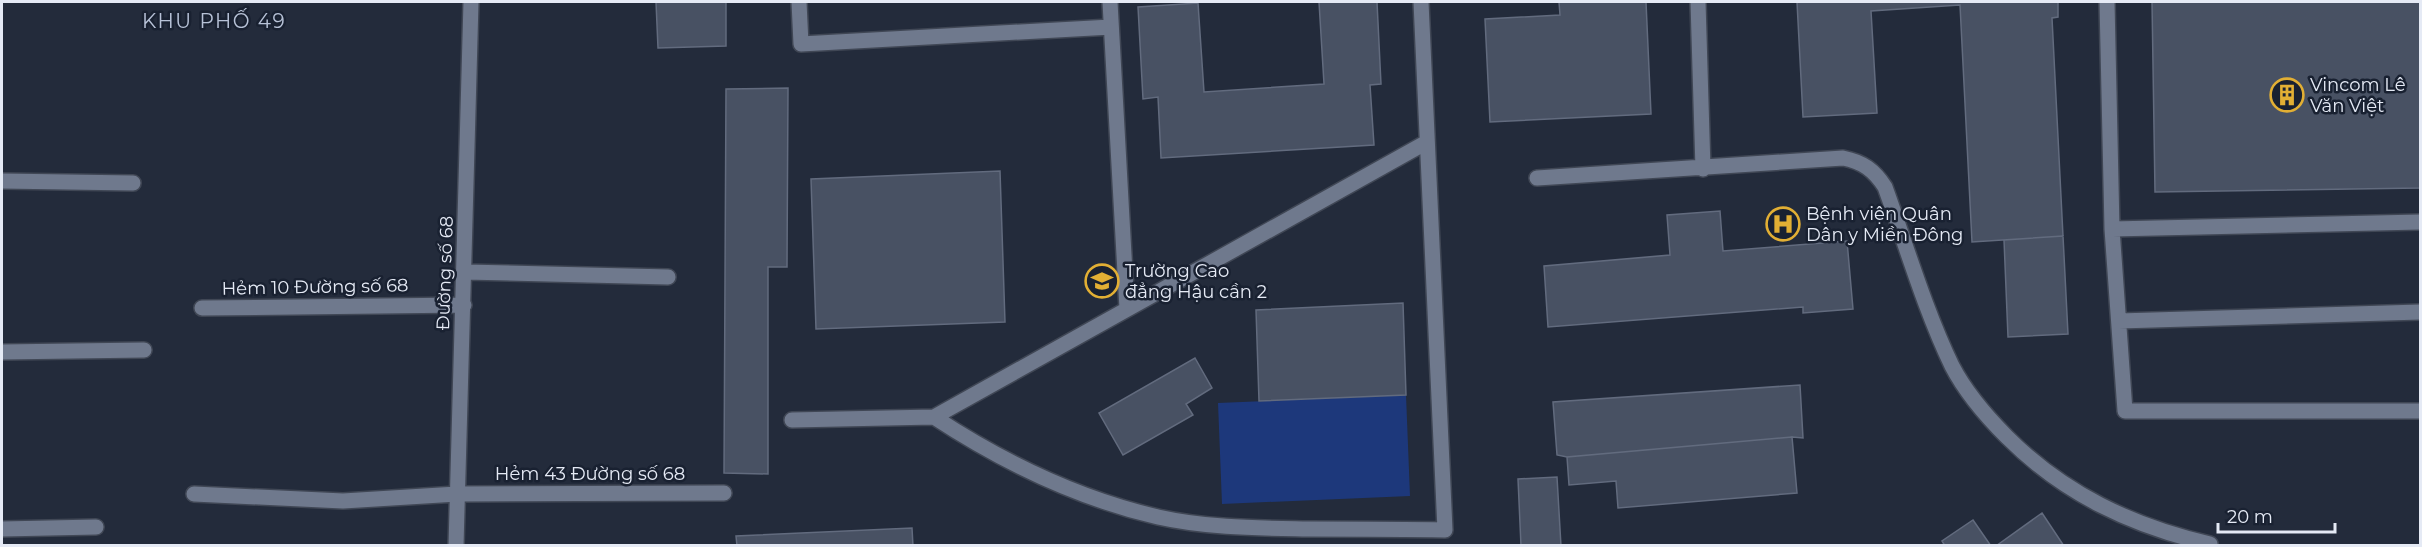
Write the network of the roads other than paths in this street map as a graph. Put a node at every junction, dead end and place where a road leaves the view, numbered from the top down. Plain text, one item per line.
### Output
1 (471, 2) edge
2 (799, 2) edge
3 (1110, 2) edge
4 (1420, 2) edge
5 (1698, 2) edge
6 (2108, 2) edge
7 (1111, 27) junction
8 (1427, 142) junction
9 (1703, 169) junction
10 (1537, 178) dead end
11 (2, 180) edge
12 (133, 183) dead end
13 (2421, 222) edge
14 (2112, 228) junction
15 (465, 272) junction
16 (668, 277) dead end
17 (464, 305) junction
18 (202, 308) dead end
19 (1127, 309) junction
20 (2421, 312) edge
21 (2120, 321) junction
22 (144, 350) dead end
23 (2, 352) edge
24 (2421, 411) edge
25 (934, 417) junction
26 (792, 420) dead end
27 (724, 493) dead end
28 (194, 494) dead end
29 (457, 494) junction
30 (96, 527) dead end
31 (2, 529) edge
32 (2210, 544) dead end
33 (456, 546) edge

1 - 15 street, Đường số 68
2 - 7 street
3 - 7 street
4 - 8 street
5 - 9 street
6 - 14 street
7 - 19 street
8 - 19 street
8 - 25 street
9 - 10 street
9 - 32 street
11 - 12 street
13 - 14 street
14 - 21 street
15 - 16 street
15 - 17 street, Đường số 68
17 - 18 street, Hẻm 10 Đường số 68
17 - 29 street, Đường số 68
19 - 25 street
20 - 21 street
21 - 24 street
22 - 23 street
25 - 26 street
27 - 29 street, Hẻm 43 Đường số 68
28 - 29 street, Hẻm 43 Đường số 68
29 - 33 street, Đường số 68
30 - 31 street

